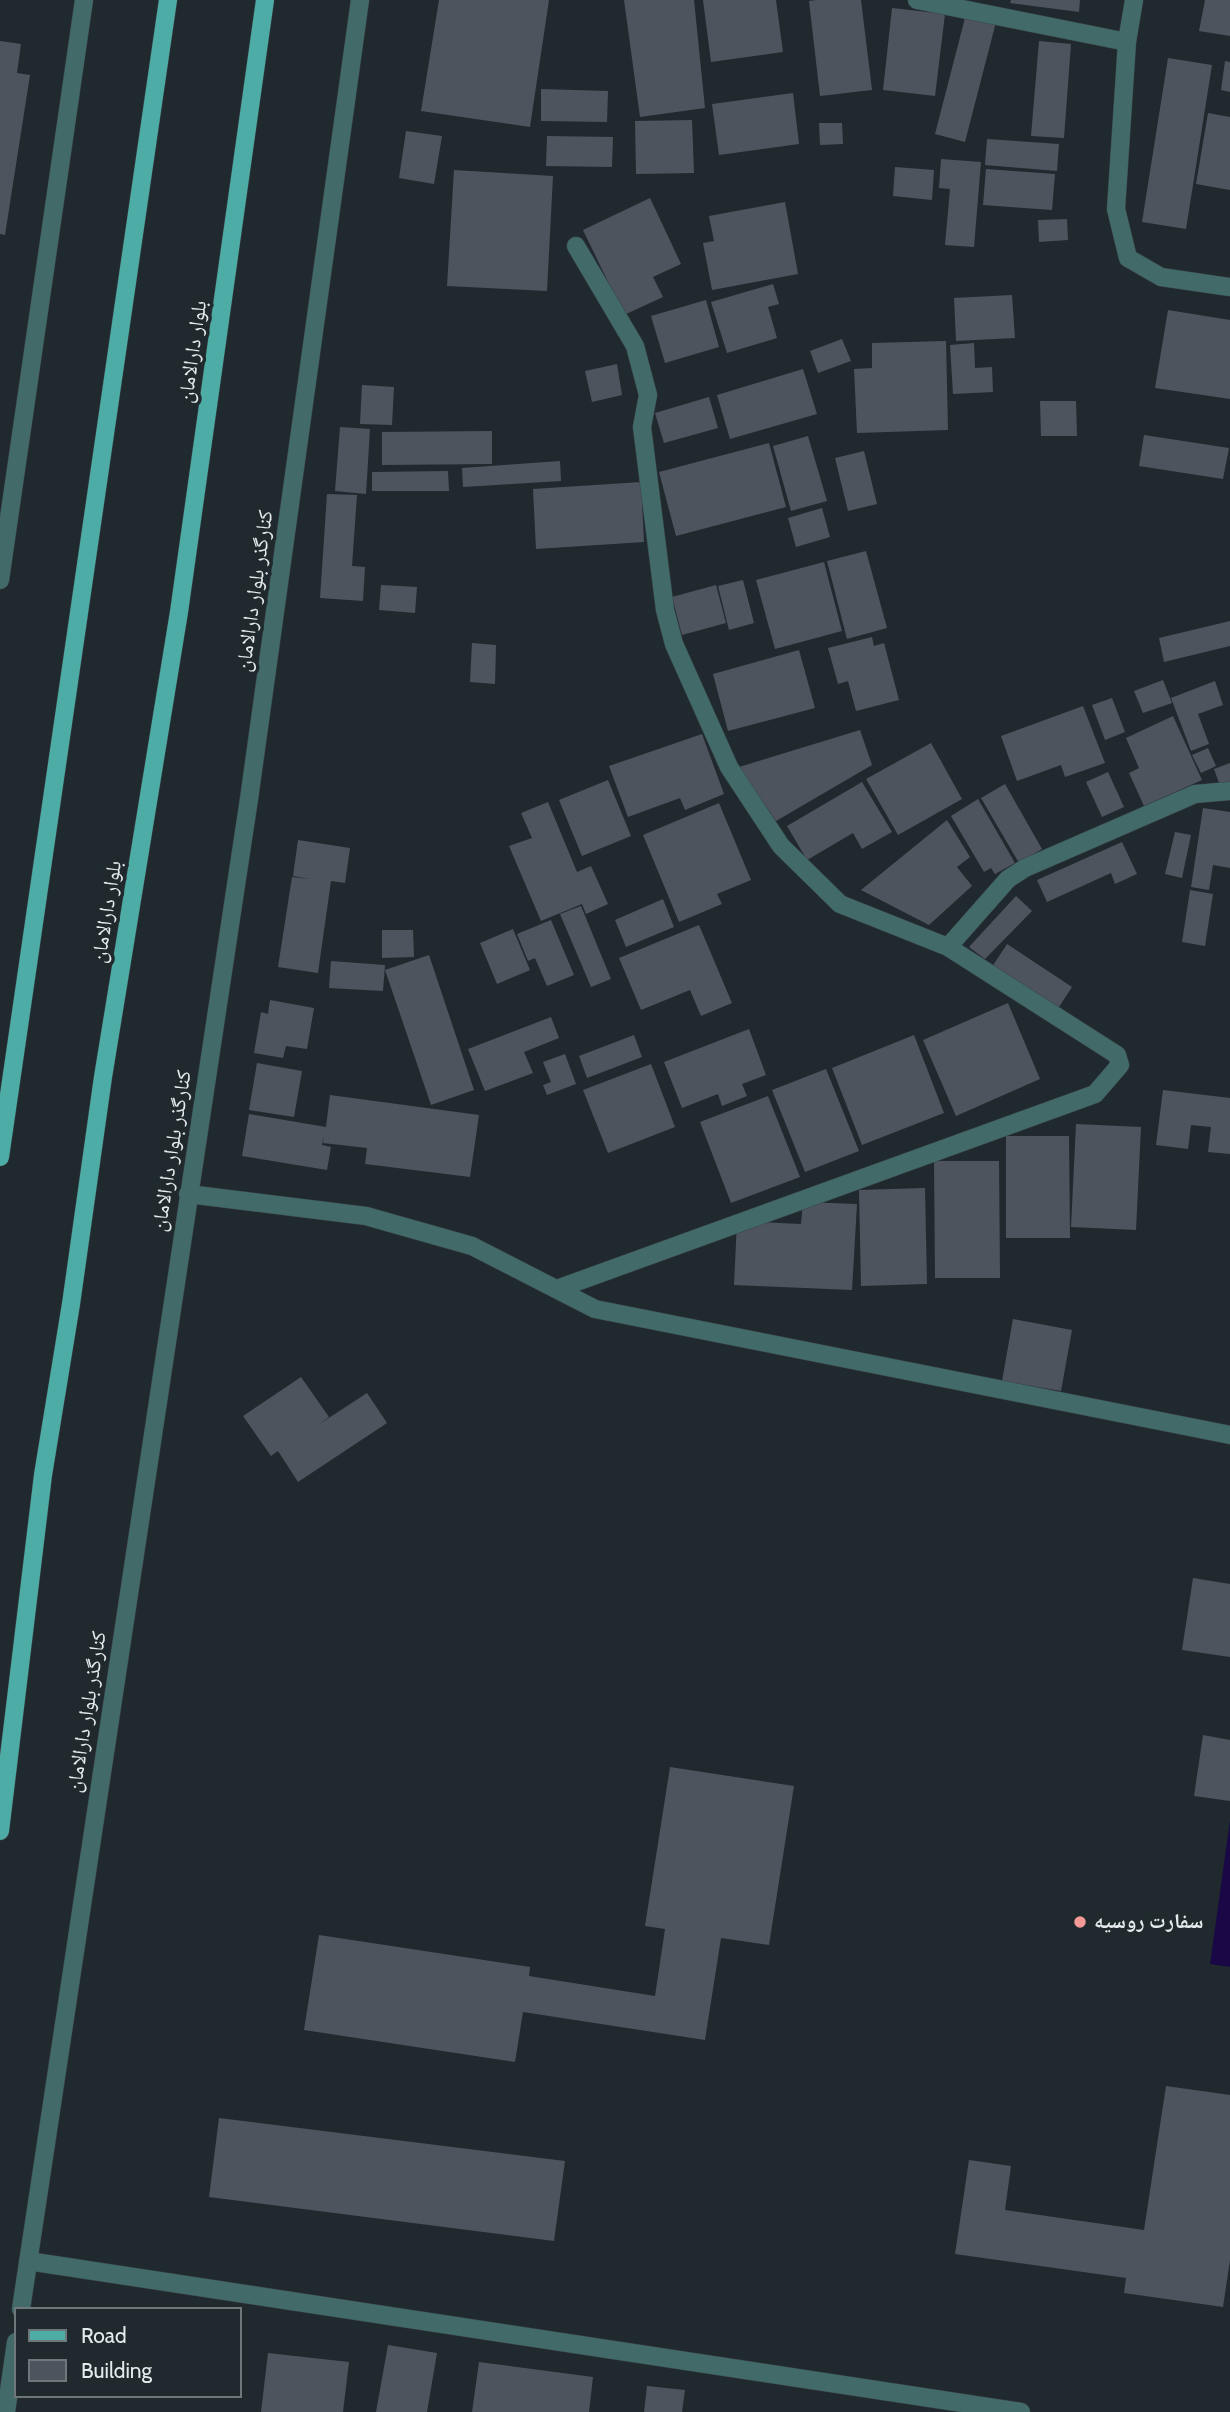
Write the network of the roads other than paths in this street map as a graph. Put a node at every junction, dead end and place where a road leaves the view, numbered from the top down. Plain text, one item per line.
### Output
1 (84, 0) edge
2 (168, 0) edge
3 (265, 0) edge
4 (360, 0) edge
5 (917, 0) edge
6 (1134, 0) edge
7 (1128, 42) junction
8 (576, 246) dead end
9 (1230, 287) edge
10 (2, 551) edge
11 (0, 580) edge
12 (1230, 791) edge
13 (948, 947) junction
14 (0, 1157) edge
15 (188, 1194) junction
16 (557, 1289) junction
17 (1230, 1436) edge
18 (0, 1831) edge
19 (28, 2262) junction
20 (21, 2307) edge
21 (14, 2356) edge
22 (6, 2412) edge
23 (1021, 2412) edge

1 - 10 street
2 - 14 main road
3 - 18 main road, بلوار دارالامان
4 - 15 street, کنارگذر بلوار دارالامان
5 - 7 street
6 - 7 street
7 - 9 street
8 - 13 street
10 - 11 street
12 - 13 street
13 - 16 street
15 - 16 street
15 - 19 street, کنارگذر بلوار دارالامان
16 - 17 street
19 - 20 street, کنارگذر بلوار دارالامان
19 - 23 street
21 - 22 street

